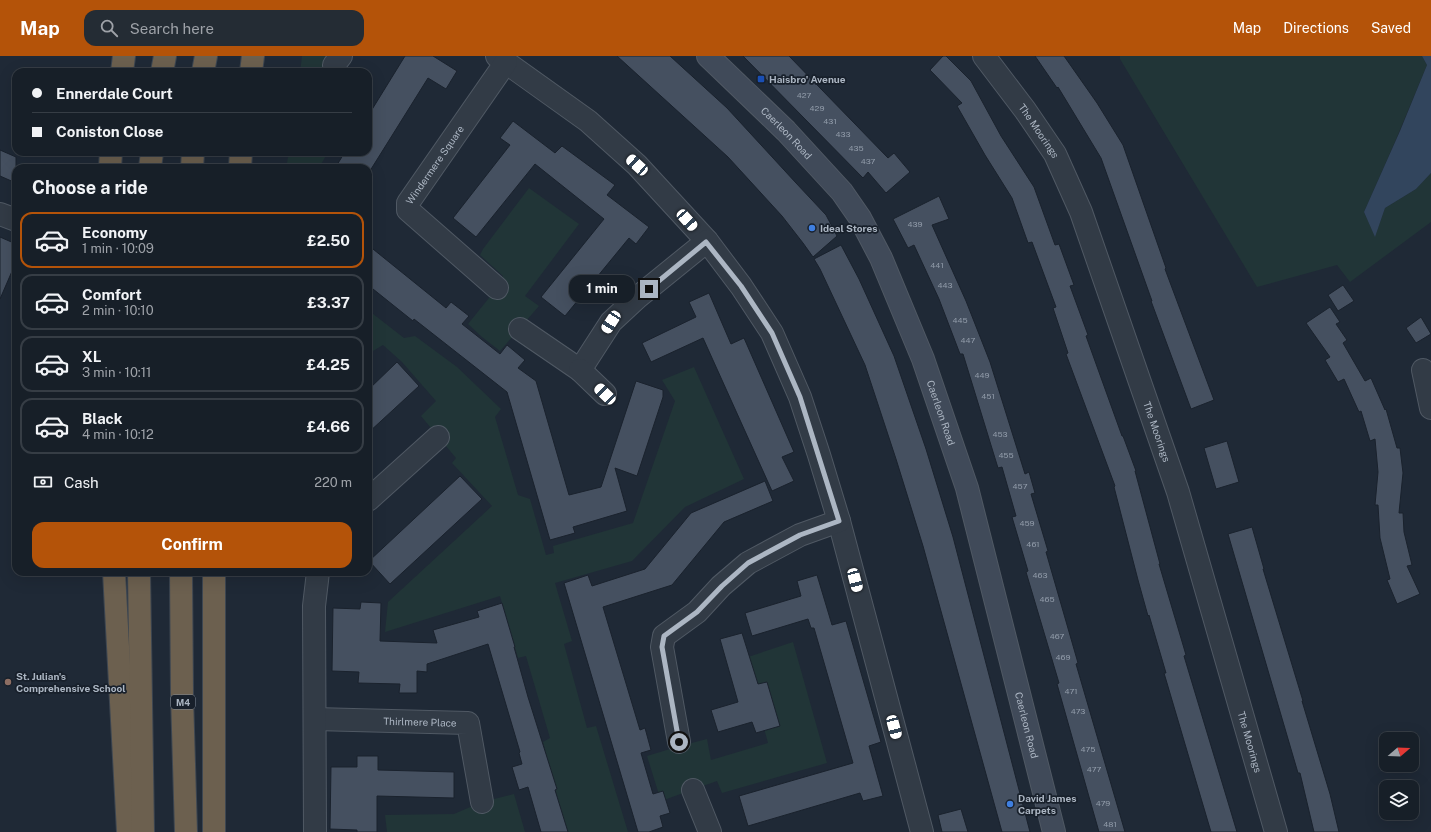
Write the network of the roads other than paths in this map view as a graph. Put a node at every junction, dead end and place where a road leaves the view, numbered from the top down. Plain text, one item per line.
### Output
1 (124, 56) edge
2 (165, 56) edge
3 (206, 56) edge
4 (253, 56) edge
5 (708, 56) edge
6 (984, 56) edge
7 (502, 59) edge
8 (122, 68) edge
9 (163, 68) edge
10 (204, 68) edge
11 (252, 68) edge
12 (0, 214) edge
13 (12, 218) edge
14 (706, 242) junction
15 (497, 288) dead end
16 (520, 329) dead end
17 (580, 370) junction
18 (1423, 370) dead end
19 (605, 394) dead end
20 (1431, 408) edge
21 (438, 437) dead end
22 (372, 496) edge
23 (839, 521) junction
24 (114, 576) edge
25 (139, 576) edge
26 (182, 576) edge
27 (214, 576) edge
28 (318, 576) edge
29 (315, 719) junction
30 (679, 742) dead end
31 (693, 790) dead end
32 (482, 802) dead end
33 (919, 831) edge
34 (128, 832) edge
35 (143, 832) edge
36 (186, 832) edge
37 (214, 832) edge
38 (314, 832) edge
39 (710, 832) edge
40 (1054, 832) edge
41 (1276, 832) edge

1 - 8 highway
2 - 9 highway
3 - 10 highway
4 - 11 highway
5 - 40 main road, Caerleon Road
6 - 41 street, The Moorings
7 - 14 street
7 - 15 street, Windermere Square
12 - 13 street
14 - 17 street
14 - 23 street
16 - 17 street
17 - 19 street
18 - 20 street
21 - 22 street
23 - 30 street
23 - 33 street
24 - 34 highway
25 - 35 highway
26 - 36 highway, M4
27 - 37 highway
28 - 29 street
29 - 32 street, Thirlmere Place
29 - 38 street
31 - 39 street

